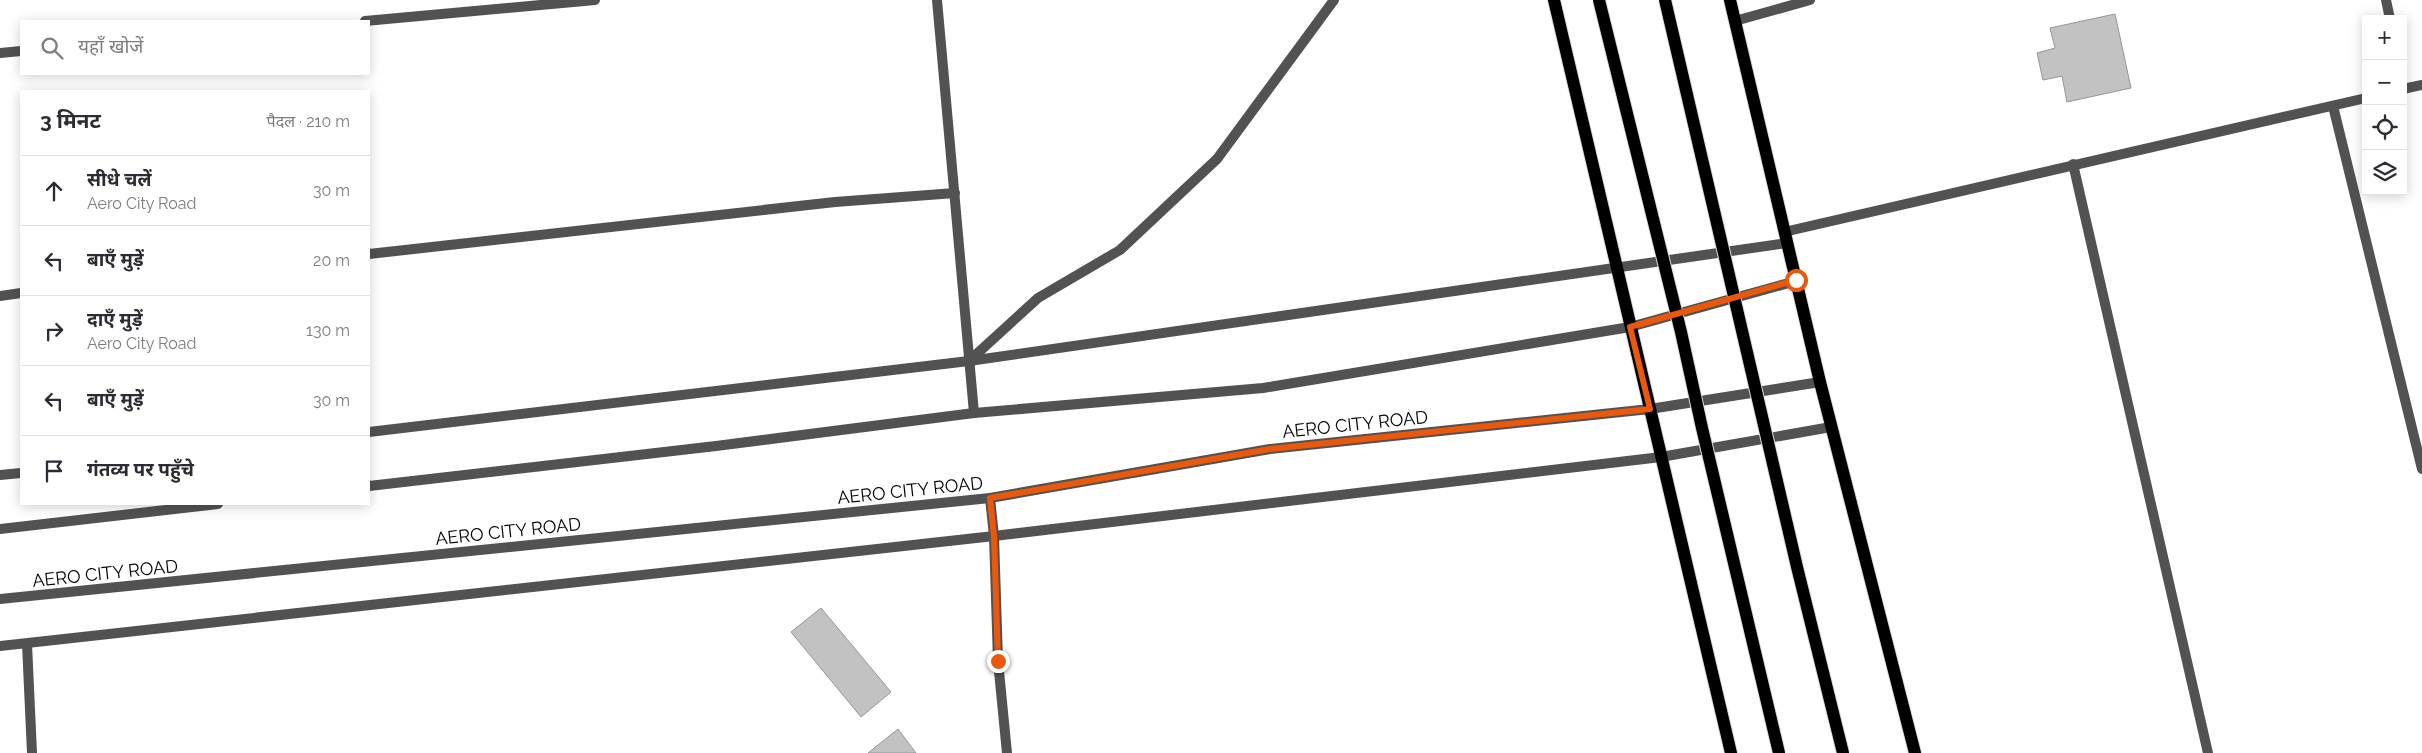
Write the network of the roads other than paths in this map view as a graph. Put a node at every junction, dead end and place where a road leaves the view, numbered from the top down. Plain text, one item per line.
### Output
1 (595, 0) edge
2 (937, 0) edge
3 (1334, 0) edge
4 (1554, 0) edge
5 (1599, 0) edge
6 (1665, 0) edge
7 (1730, 0) edge
8 (1810, 0) edge
9 (2386, 0) edge
10 (2389, 15) edge
11 (370, 21) edge
12 (1735, 21) junction
13 (20, 51) edge
14 (0, 53) edge
15 (2422, 85) edge
16 (2407, 86) edge
17 (2362, 99) edge
18 (2333, 106) junction
19 (2073, 164) junction
20 (955, 193) junction
21 (1786, 237) junction
22 (370, 254) edge
23 (1617, 269) junction
24 (1796, 280) junction
25 (20, 293) edge
26 (0, 296) edge
27 (1630, 327) junction
28 (969, 361) junction
29 (1820, 382) junction
30 (1650, 409) junction
31 (974, 413) junction
32 (1831, 426) junction
33 (370, 432) edge
34 (1661, 457) junction
35 (2422, 470) edge
36 (20, 473) edge
37 (0, 475) edge
38 (370, 486) edge
39 (990, 498) junction
40 (209, 505) edge
41 (0, 529) edge
42 (994, 536) junction
43 (0, 599) edge
44 (27, 644) junction
45 (0, 646) edge
46 (32, 753) edge
47 (1007, 753) edge
48 (1732, 753) edge
49 (1779, 753) edge
50 (1843, 753) edge
51 (1915, 753) edge
52 (2208, 753) edge

1 - 11 street
2 - 20 street
3 - 28 street
4 - 23 main road
5 - 49 main road, bridge
6 - 50 main road, bridge
7 - 12 main road
8 - 12 street
9 - 10 street
12 - 21 main road
13 - 14 street
15 - 16 street
17 - 18 street
18 - 19 street
18 - 35 street
19 - 21 street
19 - 52 street
20 - 22 street
20 - 28 street
21 - 23 street
21 - 24 main road
23 - 27 main road
23 - 28 street
24 - 27 street
24 - 29 main road
25 - 26 street
27 - 30 main road
27 - 31 street
28 - 31 street
28 - 33 street
29 - 30 street, AERO CITY ROAD
29 - 32 main road
30 - 34 main road
30 - 39 street, AERO CITY ROAD
31 - 38 street
32 - 34 street
32 - 51 main road
34 - 42 street
34 - 48 main road
36 - 37 street
39 - 42 street
39 - 43 street, AERO CITY ROAD
40 - 41 street
42 - 44 street
42 - 47 street
44 - 45 street
44 - 46 street

